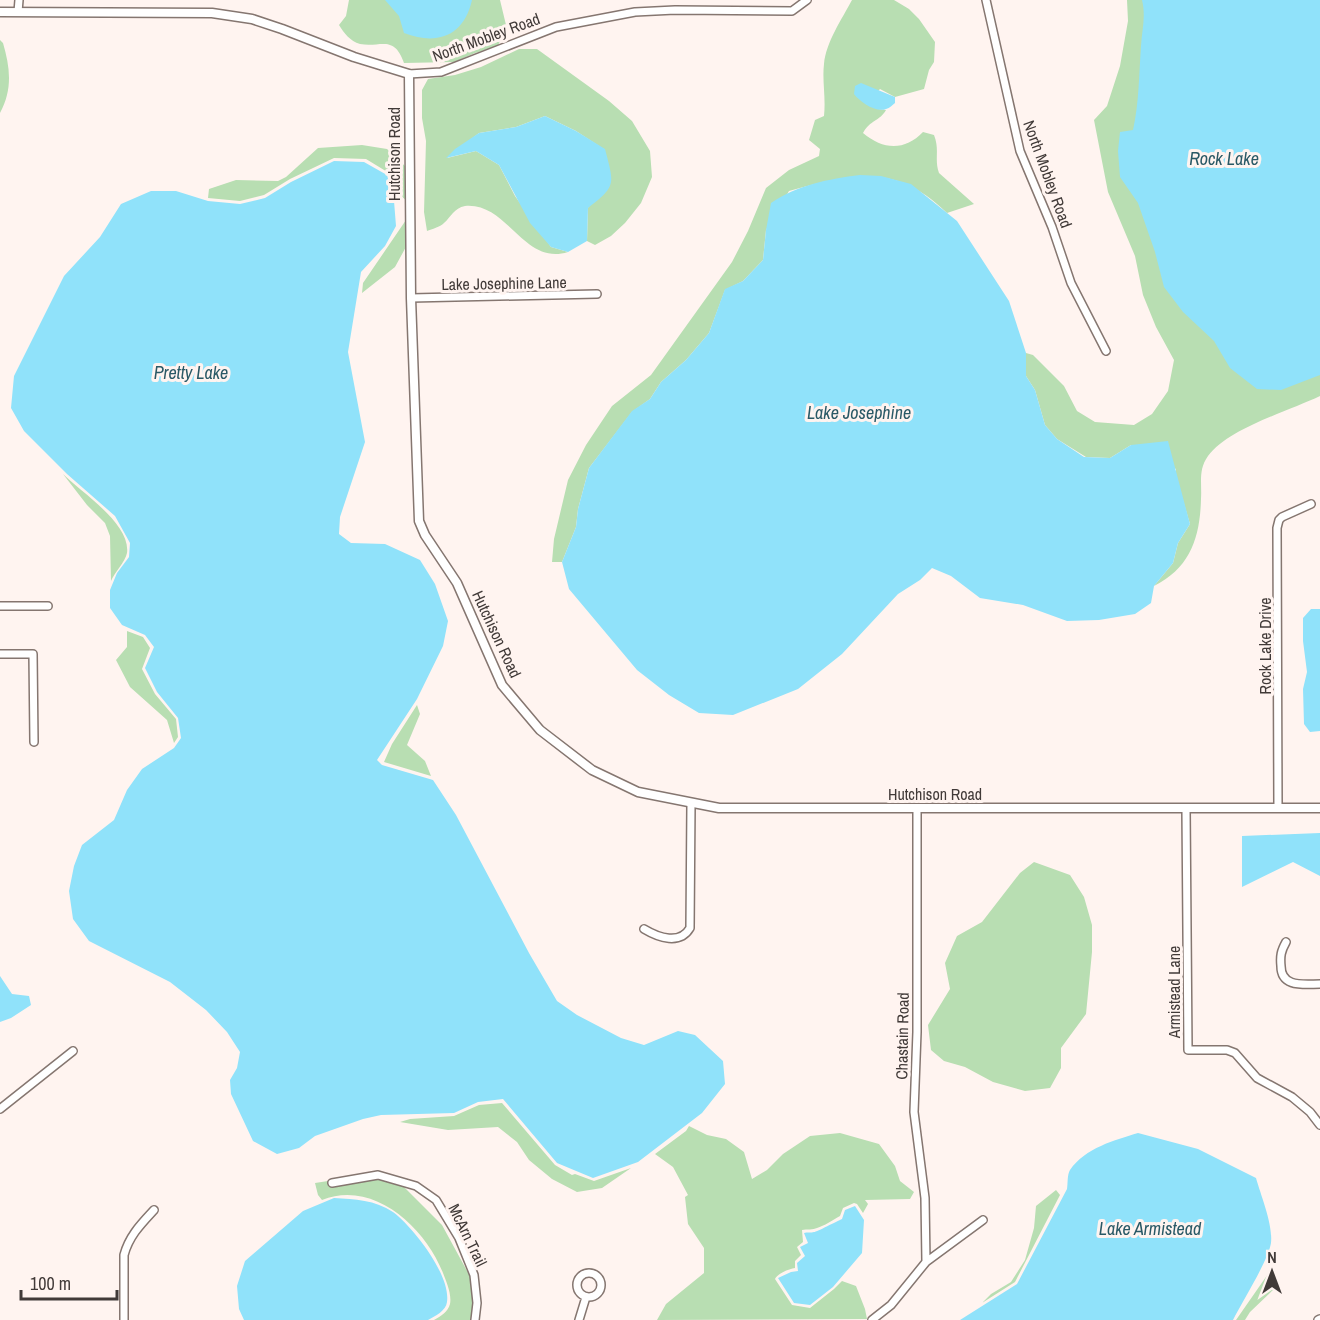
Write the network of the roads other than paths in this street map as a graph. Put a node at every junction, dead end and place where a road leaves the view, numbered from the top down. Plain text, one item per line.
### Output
1 (19, 0) edge
2 (675, 0) edge
3 (807, 0) edge
4 (986, 0) edge
5 (675, 10) junction
6 (0, 12) edge
7 (18, 12) junction
8 (409, 74) junction
9 (597, 294) dead end
10 (411, 298) junction
11 (1106, 351) dead end
12 (1311, 504) dead end
13 (0, 606) edge
14 (48, 606) dead end
15 (0, 654) edge
16 (34, 742) dead end
17 (692, 804) junction
18 (1278, 808) junction
19 (1320, 808) edge
20 (917, 809) junction
21 (1186, 809) junction
22 (644, 929) dead end
23 (1286, 942) dead end
24 (1320, 984) edge
25 (73, 1051) dead end
26 (0, 1109) edge
27 (1320, 1125) edge
28 (332, 1183) dead end
29 (154, 1210) dead end
30 (983, 1221) dead end
31 (926, 1262) junction
32 (586, 1297) dead end
33 (124, 1320) edge
34 (475, 1320) edge
35 (579, 1320) edge
36 (872, 1320) edge

1 - 7 street
2 - 5 street
3 - 5 street, North Mobley Road
4 - 11 street, North Mobley Road
5 - 8 street, North Mobley Road
6 - 7 street, North Mobley Road
7 - 8 street, North Mobley Road
8 - 10 street, Hutchison Road
9 - 10 street, Lake Josephine Lane
10 - 17 street, Hutchison Road
12 - 18 street, Rock Lake Drive
13 - 14 street
15 - 16 street
17 - 20 street, Hutchison Road
17 - 22 street
18 - 19 street, Hutchison Road
18 - 21 street, Hutchison Road
20 - 21 street, Hutchison Road
20 - 31 street, Chastain Road
21 - 27 street, Armistead Lane
23 - 24 street
25 - 26 street
28 - 34 street, McArn Trail
29 - 33 street
30 - 31 street
31 - 36 street
32 - 35 street

